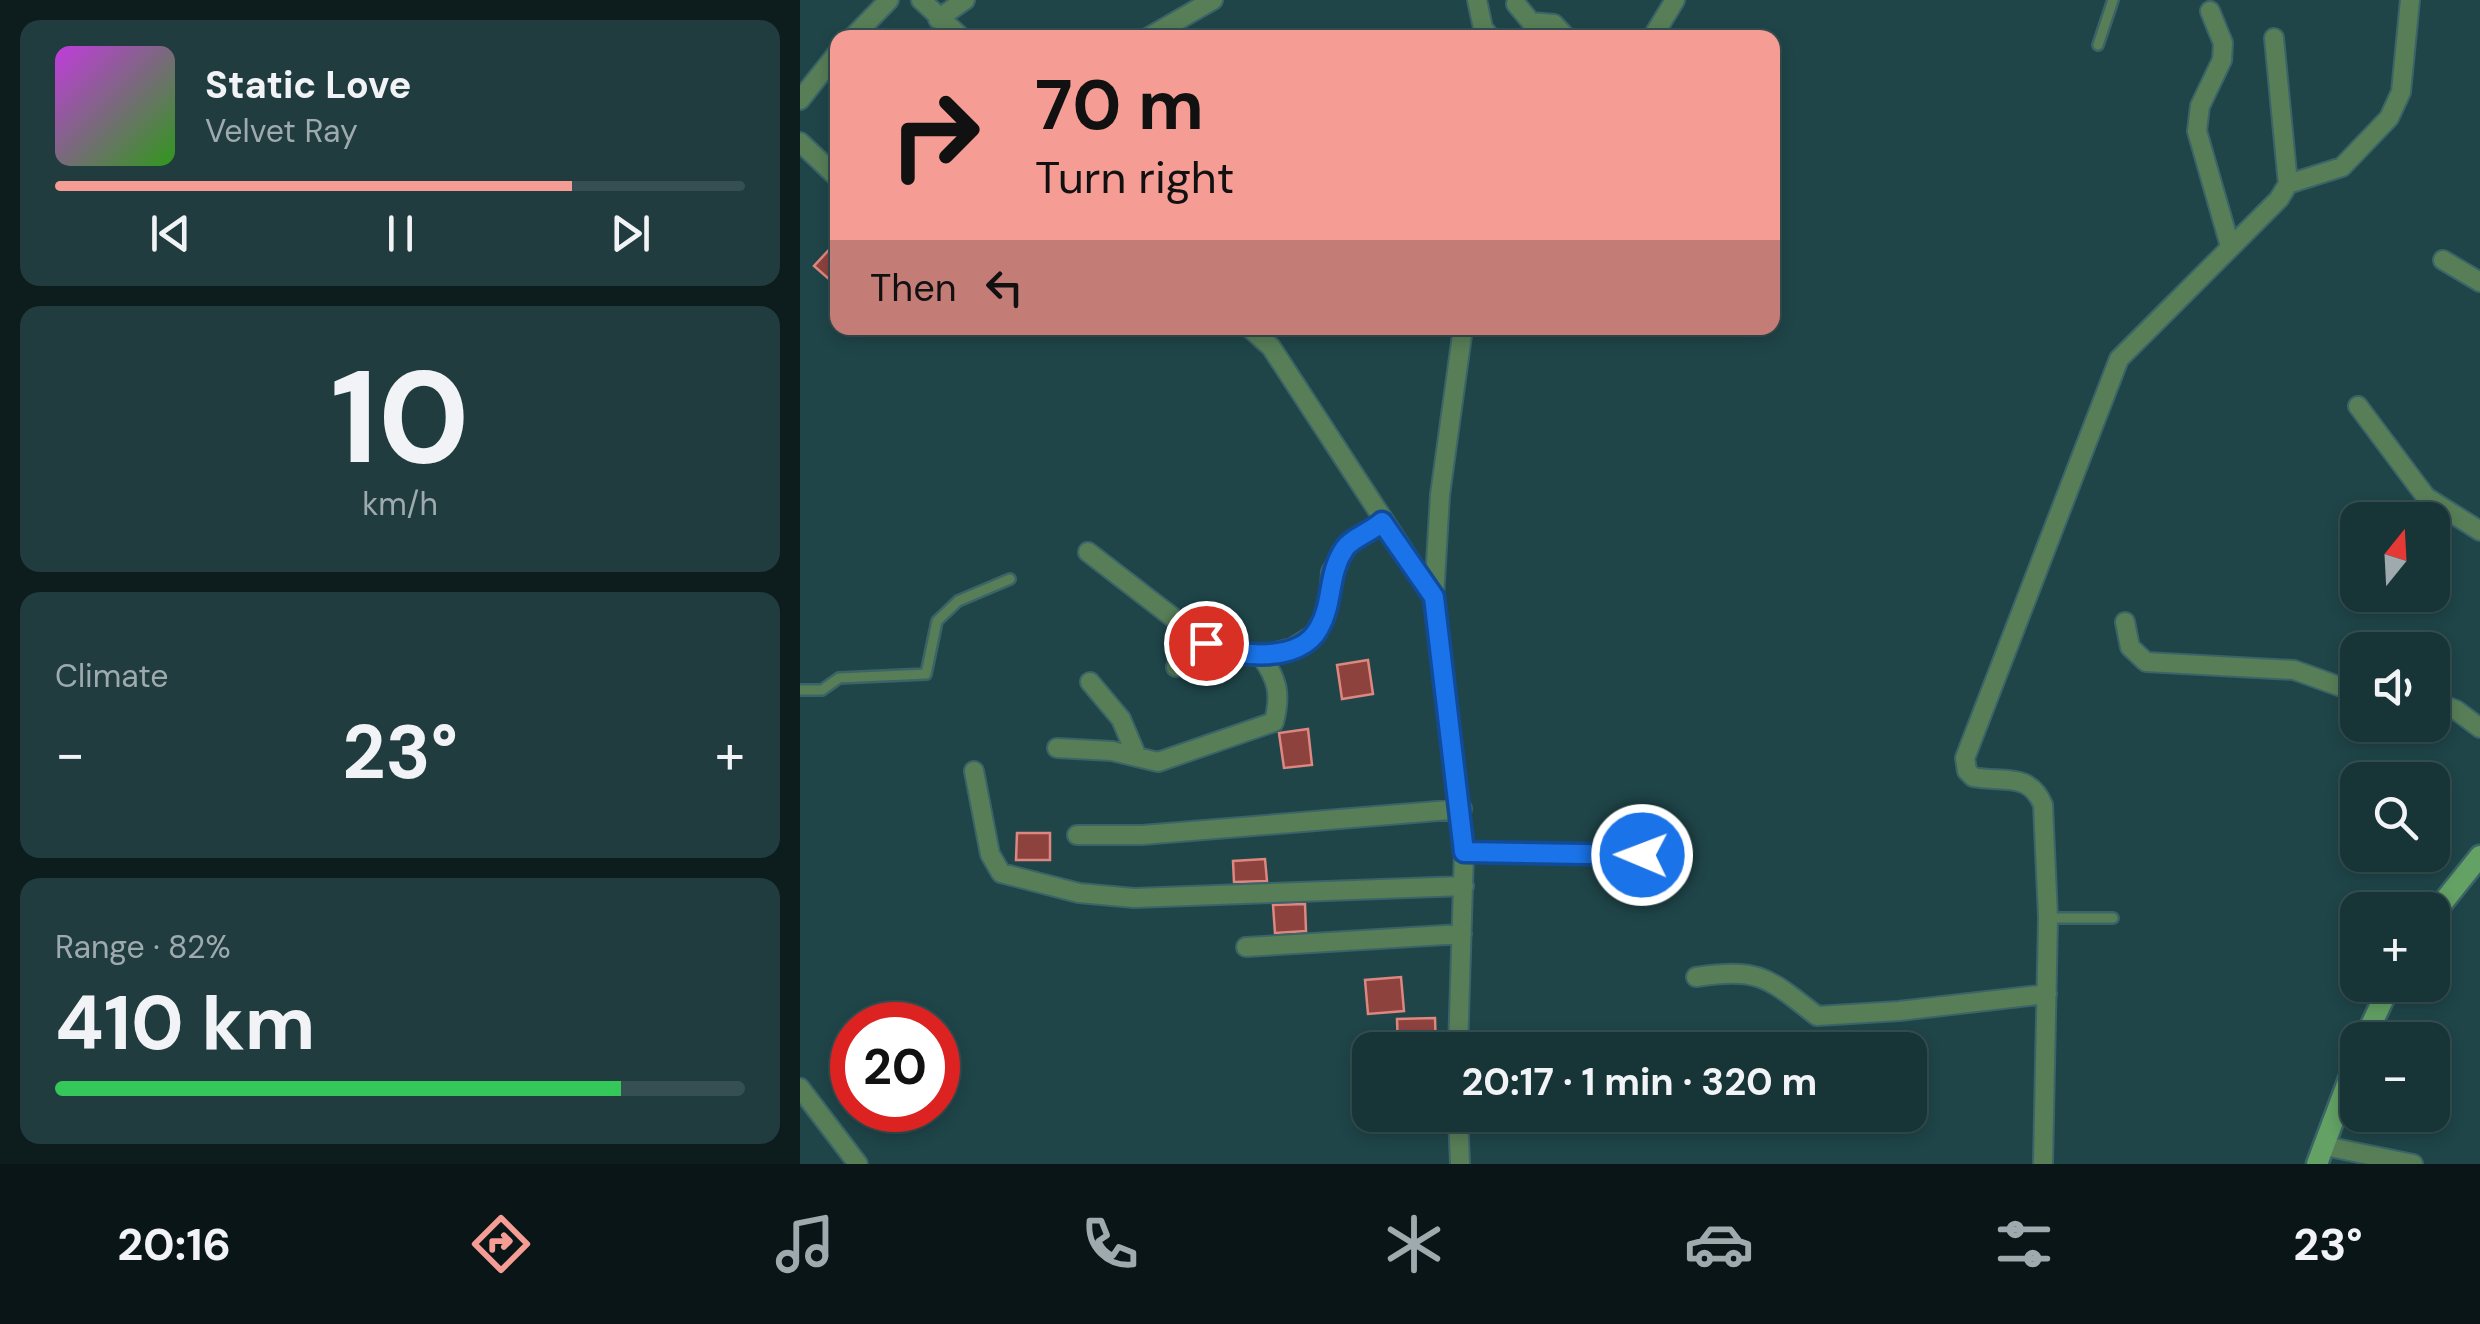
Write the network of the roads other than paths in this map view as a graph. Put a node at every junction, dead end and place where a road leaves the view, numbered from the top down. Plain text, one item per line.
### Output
1 (889, 0) edge
2 (921, 0) edge
3 (966, 0) edge
4 (1212, 0) edge
5 (1476, 0) edge
6 (1675, 0) edge
7 (2113, 0) edge
8 (2410, 0) edge
9 (1516, 4) dead end
10 (2210, 11) dead end
11 (938, 18) junction
12 (860, 30) edge
13 (952, 30) edge
14 (1161, 30) edge
15 (1485, 30) edge
16 (1559, 30) edge
17 (1657, 30) edge
18 (2274, 38) dead end
19 (2098, 46) dead end
20 (830, 62) edge
21 (800, 100) edge
22 (800, 142) edge
23 (830, 170) edge
24 (2288, 184) junction
25 (2230, 246) junction
26 (2443, 260) dead end
27 (2480, 282) edge
28 (1258, 335) edge
29 (1463, 335) edge
30 (2358, 406) dead end
31 (1382, 522) junction
32 (2480, 531) edge
33 (1088, 552) dead end
34 (1010, 579) dead end
35 (1434, 597) junction
36 (2125, 622) dead end
37 (1228, 654) junction
38 (1261, 656) junction
39 (1176, 667) dead end
40 (1090, 682) dead end
41 (2340, 687) edge
42 (800, 690) edge
43 (2450, 708) edge
44 (2480, 728) edge
45 (1057, 748) dead end
46 (1137, 757) junction
47 (974, 771) dead end
48 (1462, 809) junction
49 (1076, 835) dead end
50 (1464, 852) junction
51 (1642, 855) dead end
52 (2480, 856) edge
53 (1464, 886) junction
54 (2450, 894) edge
55 (2048, 918) junction
56 (2113, 918) dead end
57 (1462, 934) junction
58 (1246, 947) dead end
59 (1696, 977) dead end
60 (2047, 994) junction
61 (1459, 1032) edge
62 (800, 1088) edge
63 (2340, 1104) edge
64 (1459, 1132) edge
65 (2321, 1155) edge
66 (854, 1158) edge
67 (834, 1164) edge
68 (1460, 1164) edge
69 (2043, 1164) edge
70 (2413, 1164) edge

1 - 12 street
2 - 11 street
3 - 11 street
4 - 14 street
5 - 15 street
6 - 17 street
7 - 19 lane
8 - 24 street
9 - 16 street
10 - 25 street
11 - 13 street
18 - 24 street
20 - 21 street
22 - 23 street
24 - 25 street
25 - 55 street
26 - 27 street
28 - 31 street
29 - 35 street
30 - 32 street
31 - 35 street
31 - 38 street
33 - 37 street
34 - 42 lane
35 - 48 street
36 - 41 street
37 - 38 street
37 - 39 street
38 - 46 street
40 - 46 street
43 - 44 street
45 - 46 street
47 - 53 street
48 - 49 street
48 - 50 street
50 - 51 lane
50 - 53 street
52 - 54 street
53 - 57 street
55 - 56 lane
55 - 60 street
57 - 58 street
57 - 61 street
59 - 60 street
60 - 69 street
62 - 66 street
63 - 65 street
64 - 68 street
65 - 70 street
66 - 67 street

